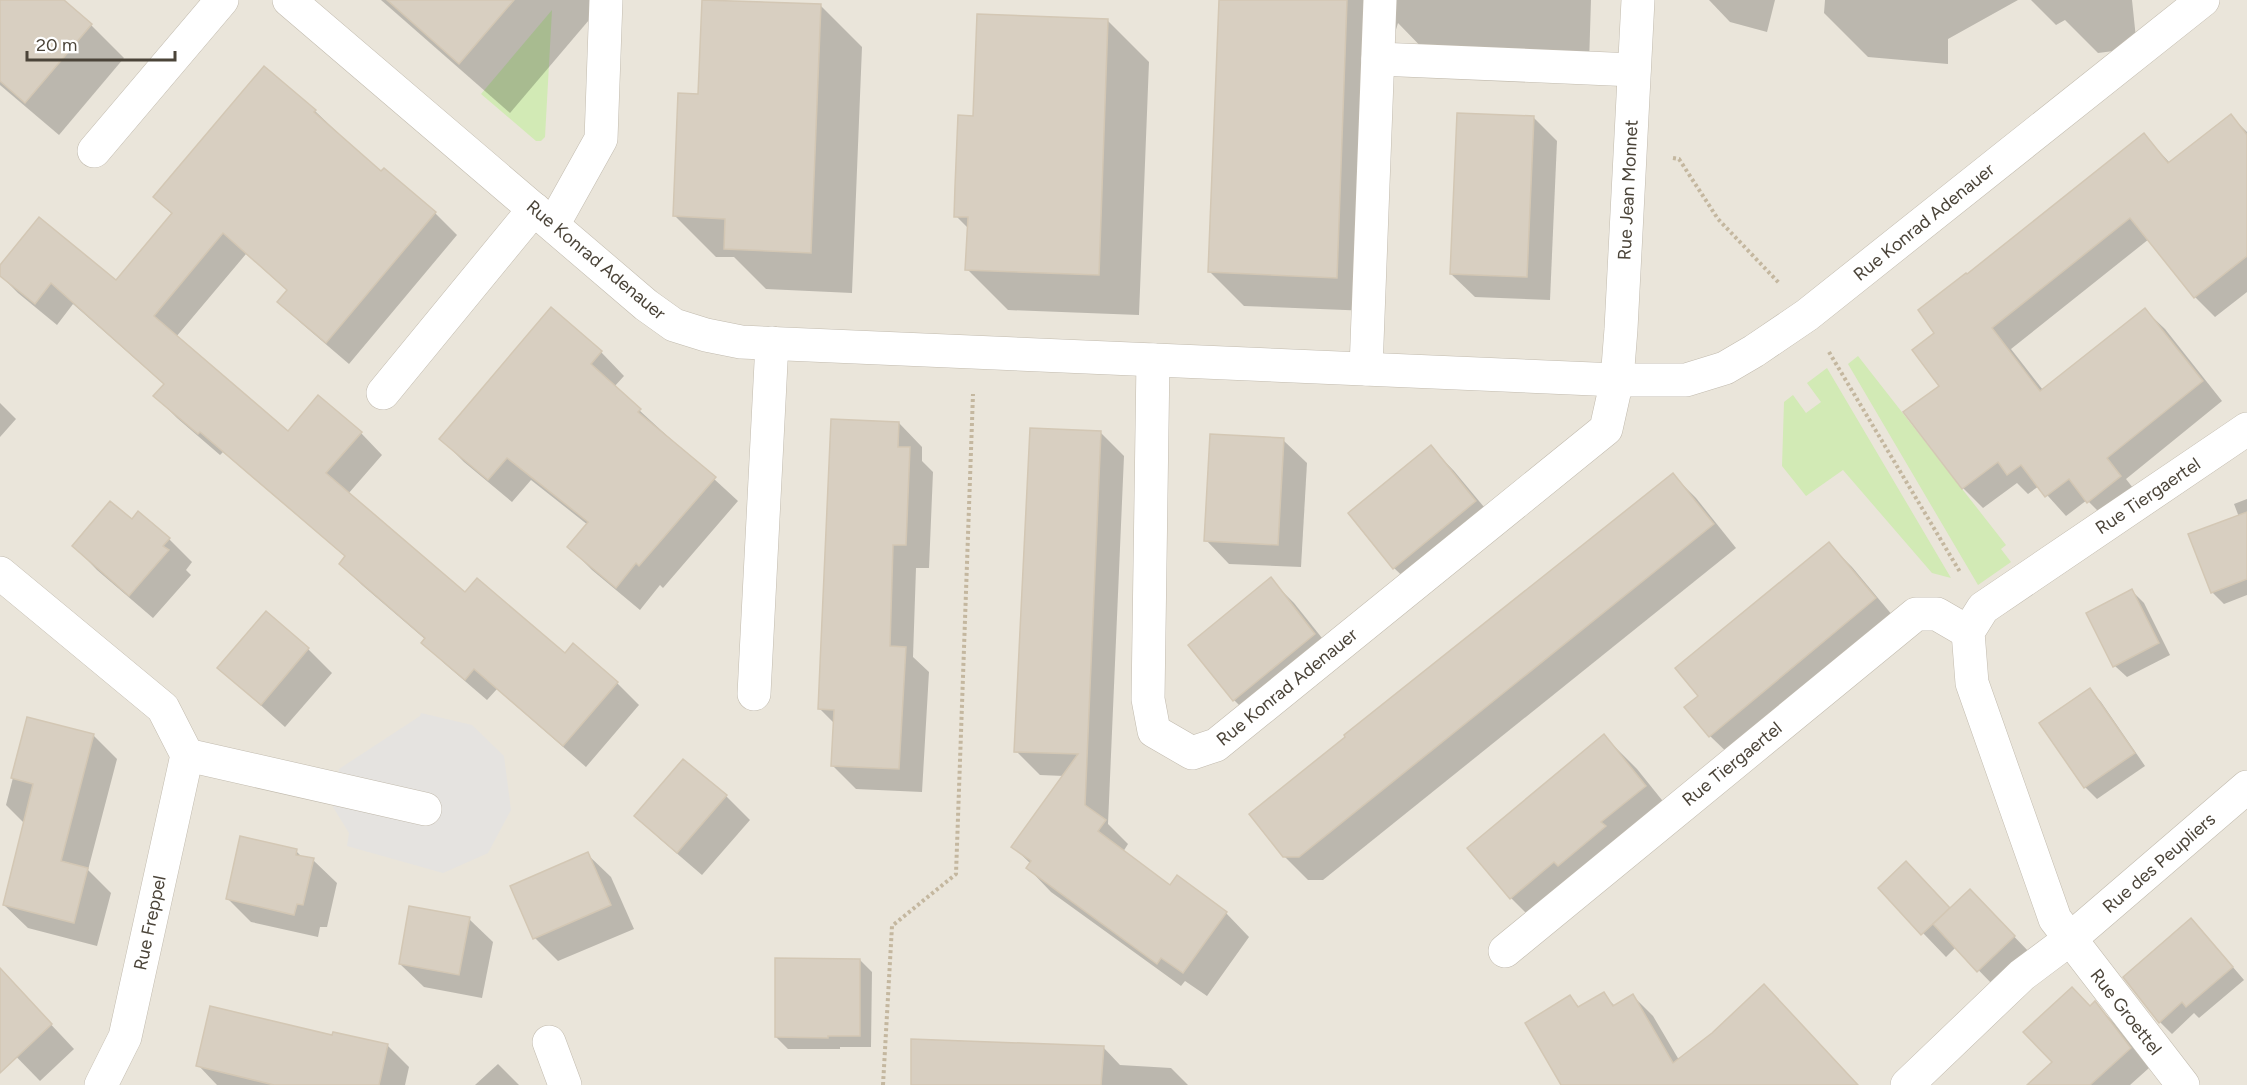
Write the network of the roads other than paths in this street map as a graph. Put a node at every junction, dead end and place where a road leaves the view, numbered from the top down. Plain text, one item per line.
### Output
1 (222, 0) edge
2 (289, 0) edge
3 (606, 0) edge
4 (1380, 0) edge
5 (1638, 0) edge
6 (2203, 0) edge
7 (1378, 59) junction
8 (1634, 70) junction
9 (94, 151) dead end
10 (544, 217) junction
11 (772, 343) junction
12 (1153, 360) junction
13 (1366, 369) junction
14 (1617, 380) junction
15 (383, 393) dead end
16 (2247, 429) edge
17 (0, 573) edge
18 (1976, 620) junction
19 (754, 694) dead end
20 (187, 755) junction
21 (2247, 787) edge
22 (425, 809) dead end
23 (2070, 939) junction
24 (1505, 951) dead end
25 (549, 1042) dead end
26 (100, 1085) edge
27 (565, 1085) edge
28 (1906, 1085) edge
29 (2182, 1085) edge

1 - 9 street
2 - 10 street, Rue Konrad Adenauer
3 - 10 street
4 - 7 street
5 - 8 street, Rue Jean Monnet
6 - 14 street, Rue Konrad Adenauer
7 - 8 street
7 - 13 street
8 - 14 street, Rue Jean Monnet
10 - 11 street, Rue Konrad Adenauer
10 - 15 street
11 - 12 street, Rue Konrad Adenauer
11 - 19 street
12 - 13 street, Rue Konrad Adenauer
12 - 14 street, Rue Konrad Adenauer
13 - 14 street, Rue Konrad Adenauer
16 - 18 street, Rue Tiergaertel
17 - 20 street
18 - 23 street
18 - 24 street, Rue Tiergaertel
20 - 22 street
20 - 26 street, Rue Freppel
21 - 23 street, Rue des Peupliers
23 - 28 street
23 - 29 street, Rue Groettel
25 - 27 street

